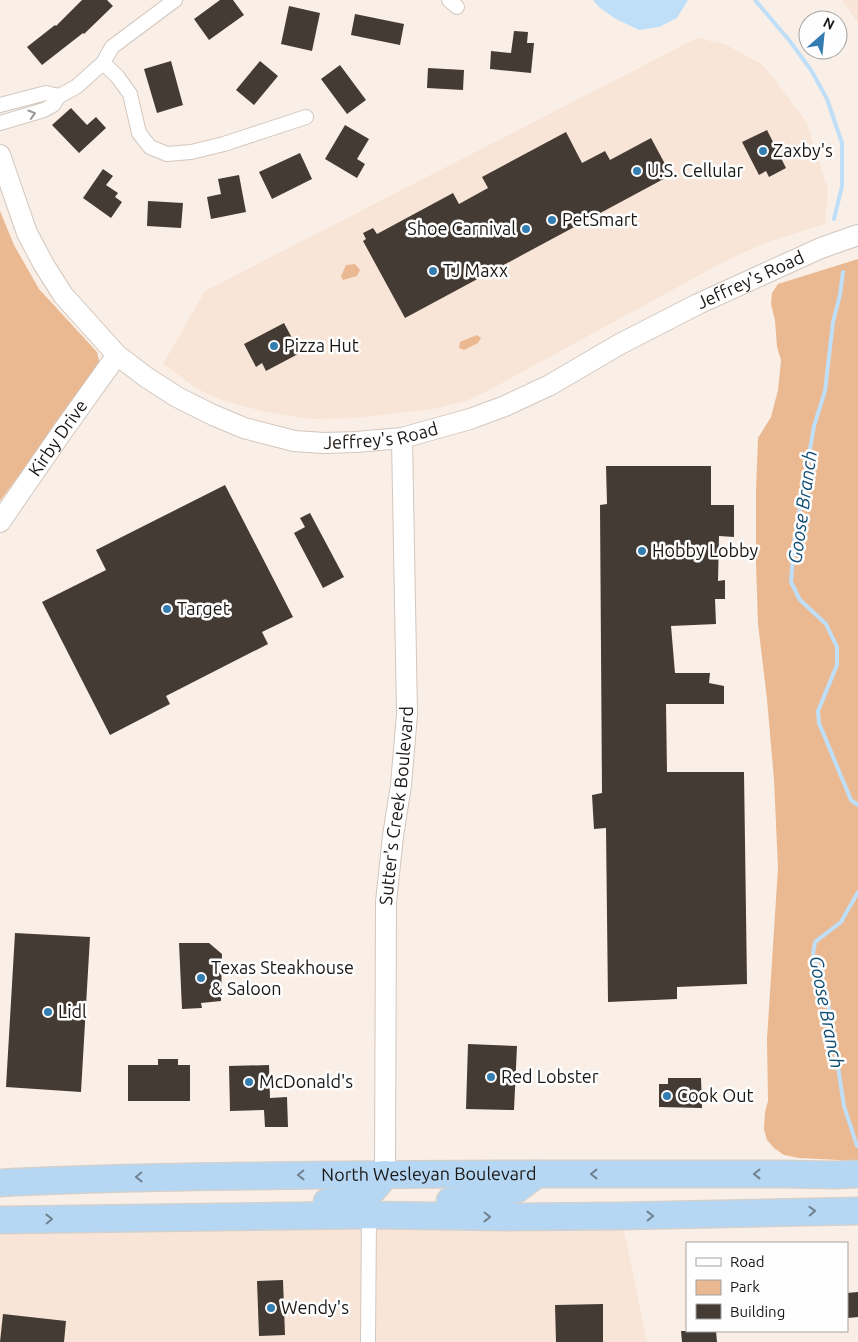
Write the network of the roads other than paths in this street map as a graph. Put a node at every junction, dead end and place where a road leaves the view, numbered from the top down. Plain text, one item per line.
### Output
1 (175, 0) edge
2 (103, 63) junction
3 (59, 96) junction
4 (0, 106) edge
5 (306, 117) dead end
6 (0, 122) edge
7 (0, 155) edge
8 (858, 235) edge
9 (117, 355) junction
10 (402, 438) junction
11 (0, 522) edge
12 (385, 1174) junction
13 (536, 1174) junction
14 (858, 1174) edge
15 (0, 1182) edge
16 (858, 1211) edge
17 (369, 1215) junction
18 (206, 1218) junction
19 (0, 1220) edge
20 (368, 1342) edge

1 - 2 street
2 - 3 street
2 - 5 street
3 - 4 street
6 -> 3 street
7 - 9 street, Jeffrey's Road
8 - 10 street, Jeffrey's Road
9 - 10 street, Jeffrey's Road
9 - 11 street, Kirby Drive
10 - 12 street, Sutter's Creek Boulevard
12 - 13 highway, North Wesleyan Boulevard
12 -> 15 highway, North Wesleyan Boulevard
12 - 18 highway
14 -> 13 highway, North Wesleyan Boulevard
13 - 17 highway
17 -> 16 highway
17 - 18 highway
17 - 20 street
19 -> 18 highway

